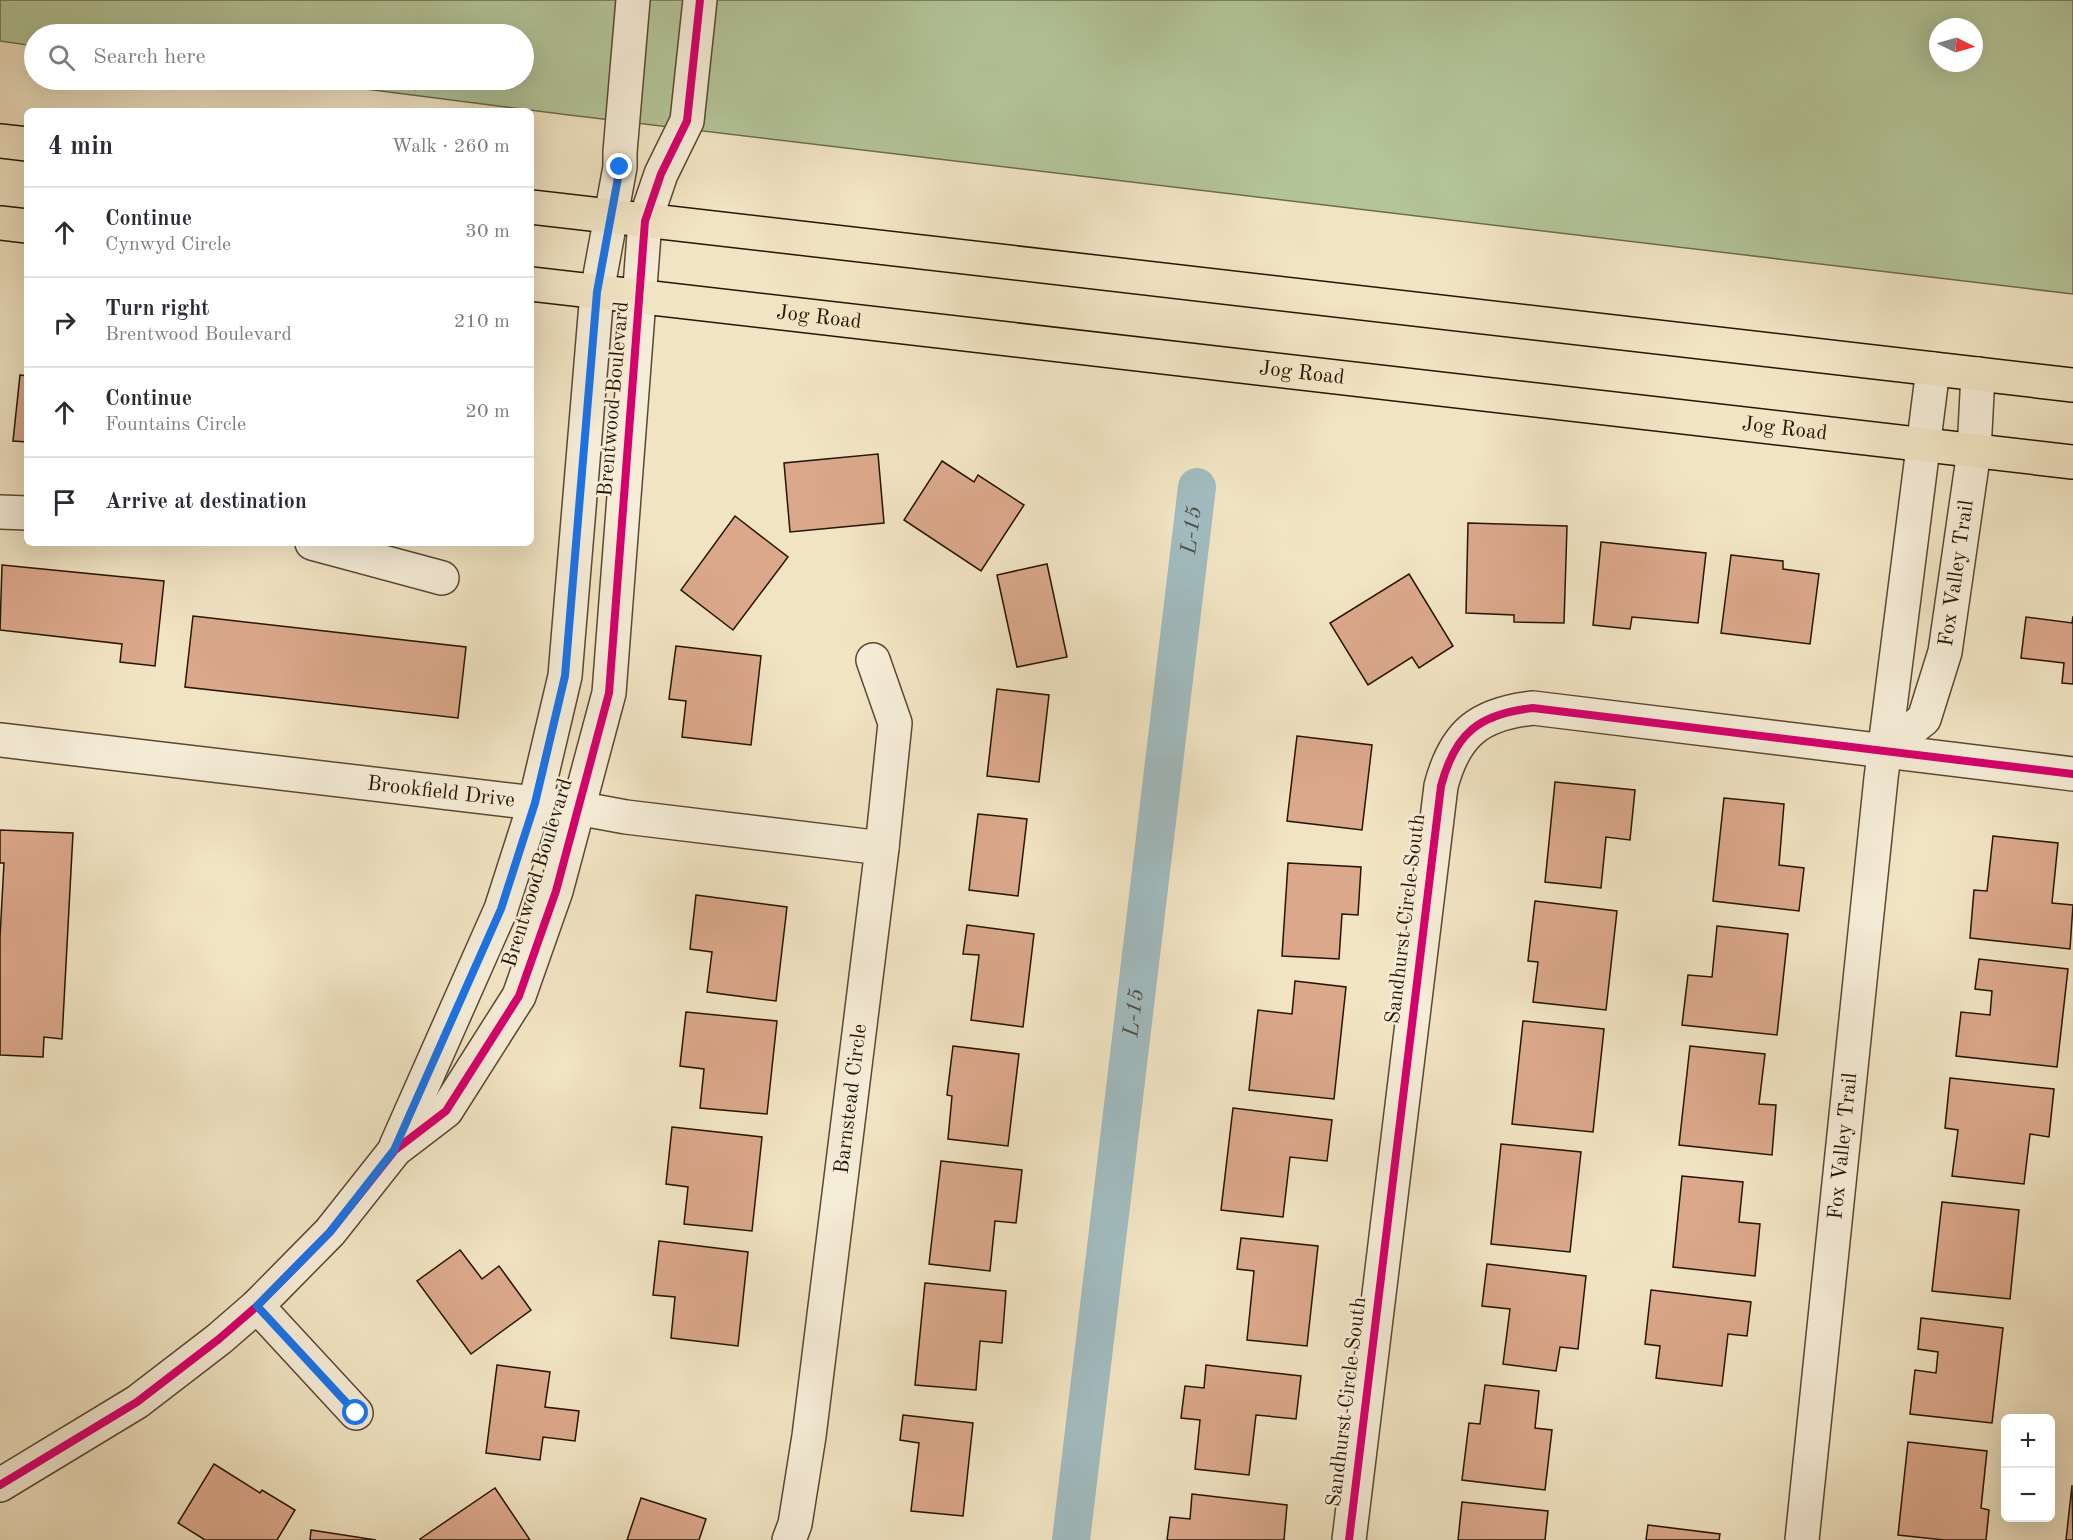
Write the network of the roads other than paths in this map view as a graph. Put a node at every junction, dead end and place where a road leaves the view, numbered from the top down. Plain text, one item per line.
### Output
1 (633, 0) edge
2 (700, 0) edge
3 (0, 141) edge
4 (24, 144) edge
5 (534, 207) edge
6 (610, 217) junction
7 (645, 221) junction
8 (0, 223) edge
9 (24, 226) edge
10 (534, 284) edge
11 (597, 292) junction
12 (640, 296) junction
13 (1933, 369) junction
14 (1978, 374) junction
15 (2073, 385) edge
16 (1925, 446) junction
17 (1974, 451) junction
18 (2073, 462) edge
19 (0, 512) edge
20 (24, 513) edge
21 (323, 546) edge
22 (442, 578) dead end
23 (873, 660) dead end
24 (0, 740) edge
25 (1884, 751) junction
26 (2073, 774) edge
27 (535, 803) junction
28 (577, 808) junction
29 (882, 848) junction
30 (394, 1150) junction
31 (257, 1306) junction
32 (356, 1413) dead end
33 (0, 1485) edge
34 (789, 1540) edge
35 (1348, 1540) edge
36 (1803, 1540) edge

1 - 6 street, Brentwood Boulevard
2 - 7 street, Brentwood Boulevard
3 - 4 main road
5 - 6 main road
6 - 7 main road
6 - 11 street, Brentwood Boulevard
7 - 12 street, Brentwood Boulevard
7 - 13 main road
8 - 9 main road
10 - 11 main road, Jog Road
11 - 12 main road, Jog Road
11 - 27 street, Brentwood Boulevard
12 - 16 main road, Jog Road
12 - 28 street, Brentwood Boulevard
13 - 14 main road
13 - 16 street, Fox Valley Trail
14 - 15 main road
14 - 17 street, Fox Valley Trail
16 - 17 main road, Jog Road
16 - 25 street, Fox Valley Trail
17 - 18 main road, Jog Road
17 - 25 street, Fox Valley Trail
19 - 20 street
21 - 22 street
23 - 29 street, Barnstead Circle
24 - 27 street, Brookfield Drive
25 - 26 street, Sandhurst Circle South
25 - 35 street, Sandhurst Circle South
25 - 36 street, Fox Valley Trail
27 - 28 street, Brookfield Drive
27 - 30 street, Brentwood Boulevard
28 - 29 street, Brookfield Drive
28 - 30 street, Brentwood Boulevard
29 - 34 street, Barnstead Circle
30 - 31 street, Brentwood Boulevard
31 - 32 street
31 - 33 street, Brentwood Boulevard

